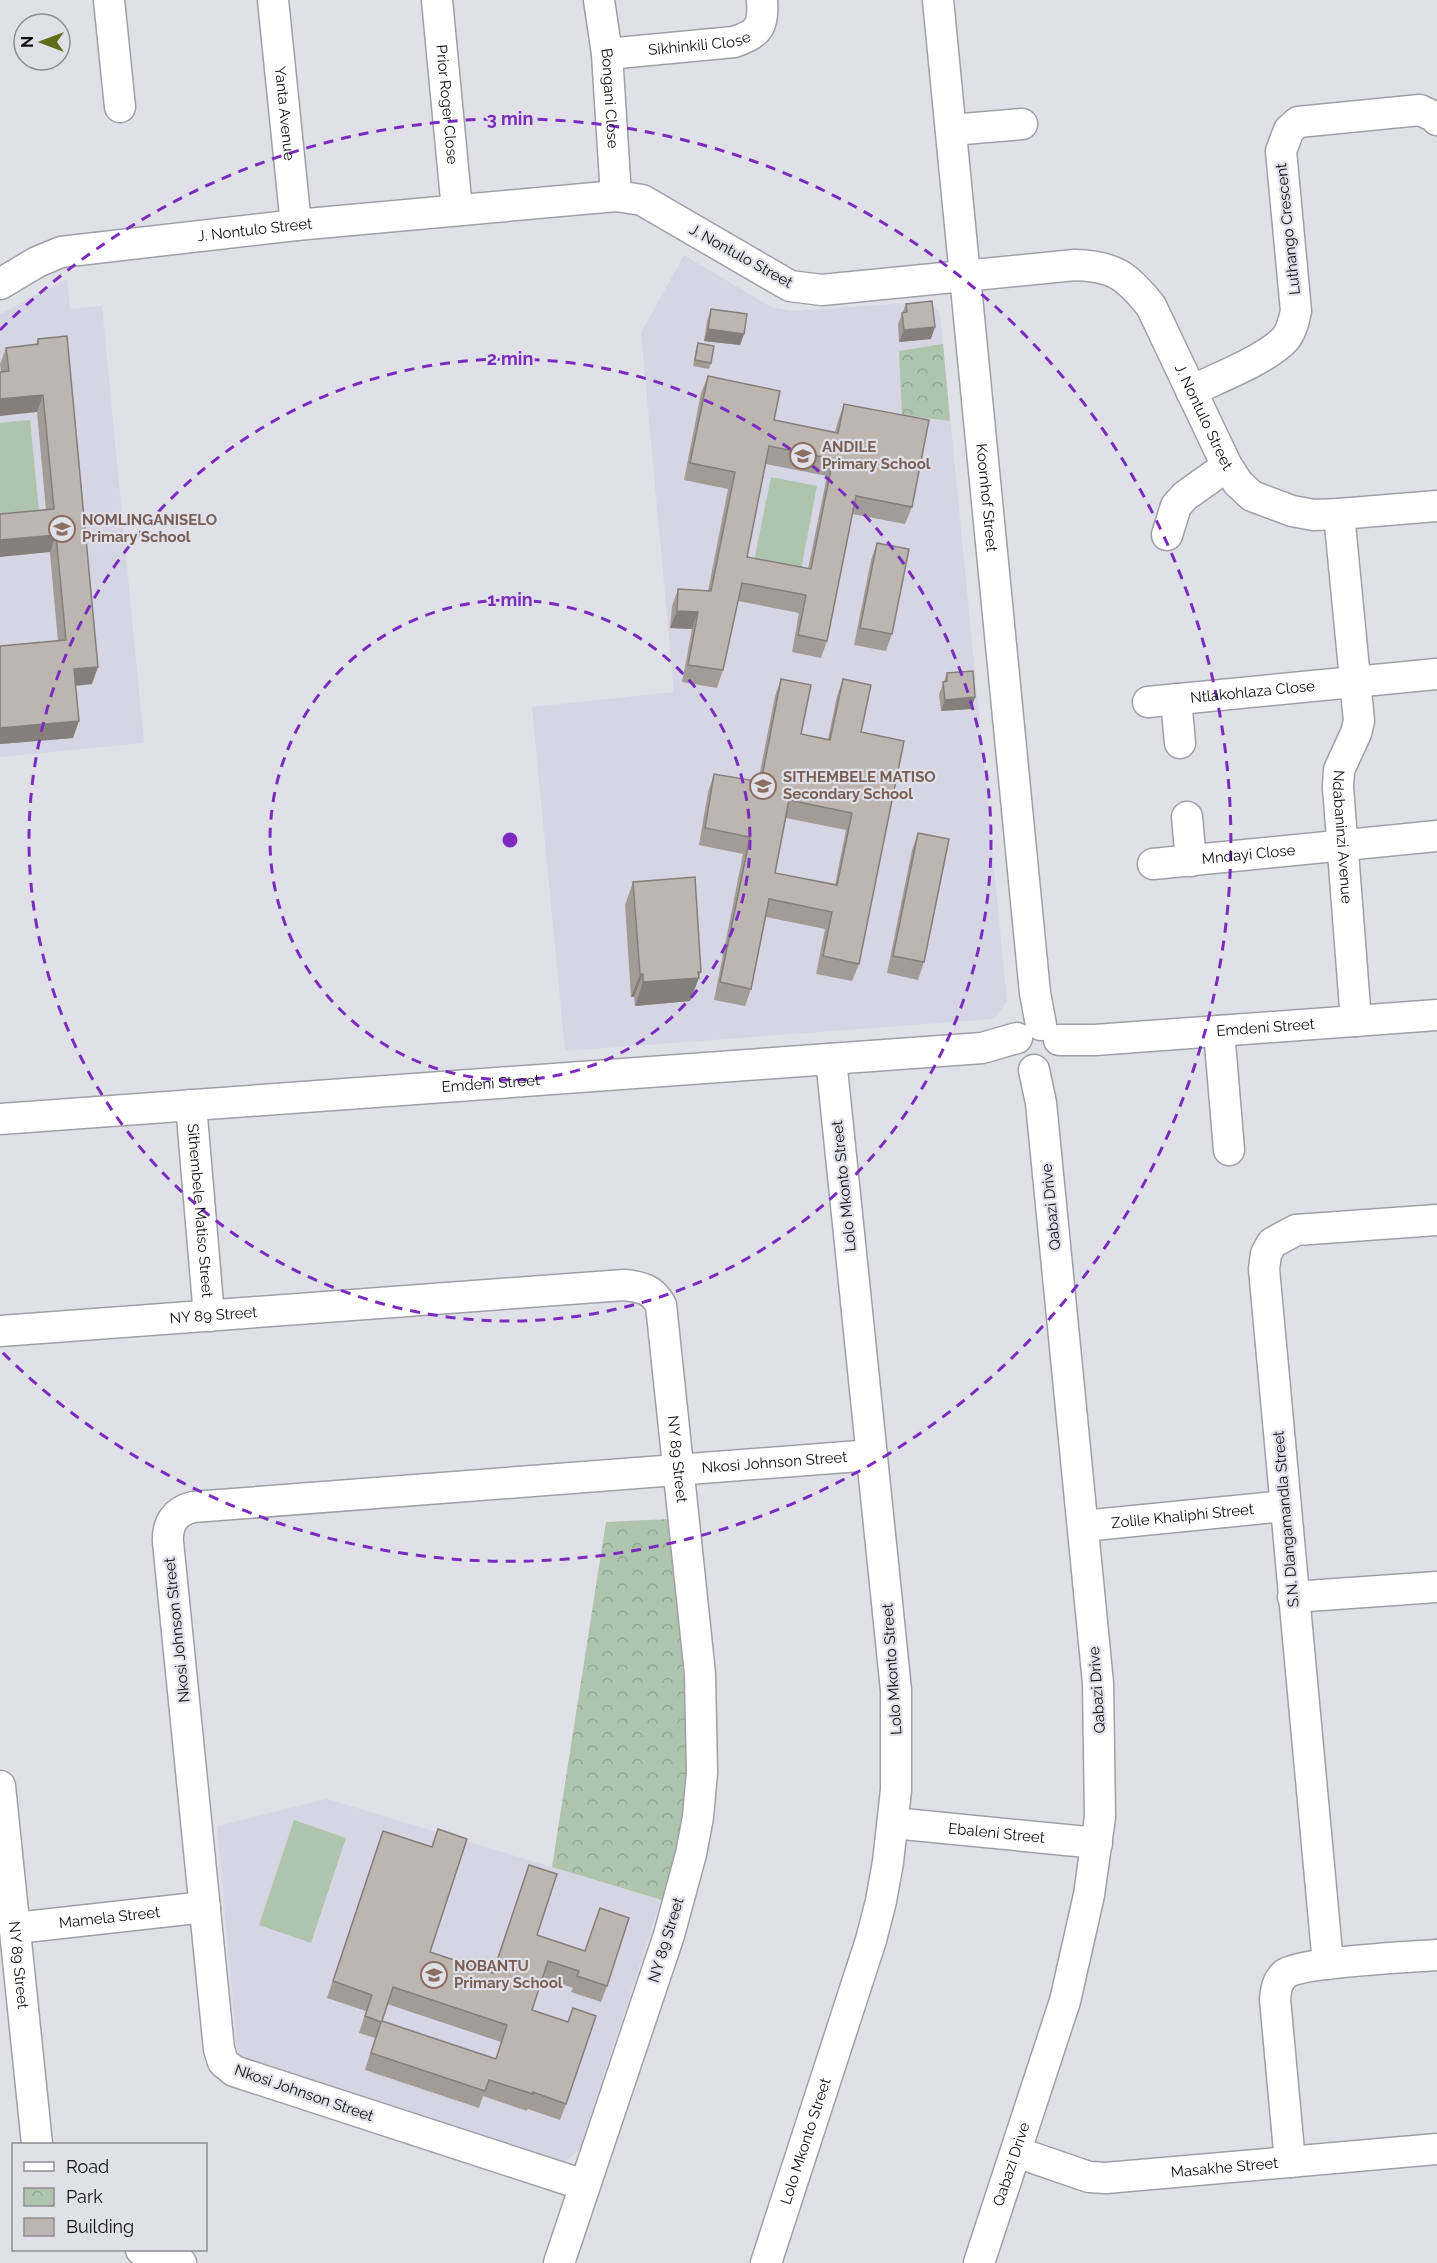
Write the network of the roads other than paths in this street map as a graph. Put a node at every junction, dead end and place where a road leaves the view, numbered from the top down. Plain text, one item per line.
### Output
1 (110, 0) edge
2 (273, 0) edge
3 (437, 0) edge
4 (599, 0) edge
5 (762, 0) edge
6 (938, 0) edge
7 (607, 54) junction
8 (120, 107) dead end
9 (1437, 120) edge
10 (1022, 124) dead end
11 (951, 130) junction
12 (616, 196) junction
13 (457, 210) junction
14 (296, 225) junction
15 (965, 276) junction
16 (0, 284) edge
17 (1191, 391) junction
18 (1227, 466) junction
19 (1437, 506) edge
20 (1339, 514) junction
21 (1167, 535) dead end
22 (1437, 674) edge
23 (1356, 682) junction
24 (1180, 743) dead end
25 (1187, 817) dead end
26 (1437, 836) edge
27 (1343, 846) junction
28 (1191, 861) junction
29 (1153, 864) dead end
30 (1437, 1016) edge
31 (1356, 1021) junction
32 (1219, 1031) junction
33 (1038, 1047) junction
34 (831, 1059) junction
35 (191, 1105) junction
36 (0, 1119) edge
37 (1229, 1150) dead end
38 (1437, 1220) edge
39 (209, 1316) junction
40 (0, 1331) edge
41 (872, 1455) junction
42 (678, 1469) junction
43 (1285, 1506) junction
44 (1083, 1526) junction
45 (1437, 1587) edge
46 (1293, 1597) junction
47 (0, 1786) edge
48 (893, 1823) junction
49 (1097, 1843) junction
50 (205, 1907) junction
51 (16, 1928) junction
52 (1437, 1955) edge
53 (1328, 1964) junction
54 (37, 2143) edge
55 (1437, 2149) edge
56 (1016, 2152) junction
57 (1290, 2162) junction
58 (584, 2185) junction
59 (144, 2251) edge
60 (174, 2262) edge
61 (559, 2263) edge
62 (766, 2263) edge
63 (979, 2263) edge

1 - 8 street
2 - 14 street, Yanta Avenue
3 - 13 street, Prior Roger Close
4 - 7 street, Bongani Close
5 - 7 street, Sikhinkili Close
6 - 11 street, Koornhof Street
7 - 12 street, Bongani Close
9 - 17 street, Luthango Crescent
10 - 11 street
11 - 15 street, Koornhof Street
12 - 13 street, J. Nontulo Street
12 - 15 street, J. Nontulo Street
13 - 14 street, J. Nontulo Street
14 - 16 street, J. Nontulo Street
15 - 17 street, J. Nontulo Street
15 - 33 street, Koornhof Street
17 - 18 street, J. Nontulo Street
18 - 20 street, J. Nontulo Street
18 - 21 street
19 - 20 street, J. Nontulo Street
20 - 23 street, Ndabaninzi Avenue
22 - 23 street, Ntlakohlaza Close
23 - 24 street, Ntlakohlaza Close
23 - 27 street, Ndabaninzi Avenue
25 - 28 street
26 - 27 street, Mndayi Close
27 - 28 street, Mndayi Close
27 - 31 street, Ndabaninzi Avenue
28 - 29 street, Mndayi Close
30 - 31 street, Emdeni Street
31 - 32 street, Emdeni Street
32 - 33 street, Emdeni Street
32 - 37 street
33 - 34 street, Emdeni Street
33 - 44 street, Qabazi Drive
34 - 35 street, Emdeni Street
34 - 41 street, Lolo Mkonto Street
35 - 36 street, Emdeni Street
35 - 39 street, Sithembele Matiso Street
38 - 43 street, S.N. Dlangamandla Street
39 - 40 street, NY 89 Street
39 - 42 street, NY 89 Street
41 - 42 street, Nkosi Johnson Street
41 - 48 street, Lolo Mkonto Street
42 - 50 street, Nkosi Johnson Street
42 - 58 street, NY 89 Street
43 - 44 street, Zolile Khaliphi Street
43 - 46 street, S.N. Dlangamandla Street
44 - 49 street, Qabazi Drive
45 - 46 street
46 - 53 street, S.N. Dlangamandla Street
47 - 51 street, NY 89 Street
48 - 49 street, Ebaleni Street
48 - 62 street, Lolo Mkonto Street
49 - 56 street, Qabazi Drive
50 - 51 street, Mamela Street
50 - 58 street, Nkosi Johnson Street
51 - 54 street, NY 89 Street
52 - 53 street
53 - 57 street
55 - 57 street, Masakhe Street
56 - 57 street, Masakhe Street
56 - 63 street, Qabazi Drive
58 - 61 street, NY 89 Street
59 - 60 street

